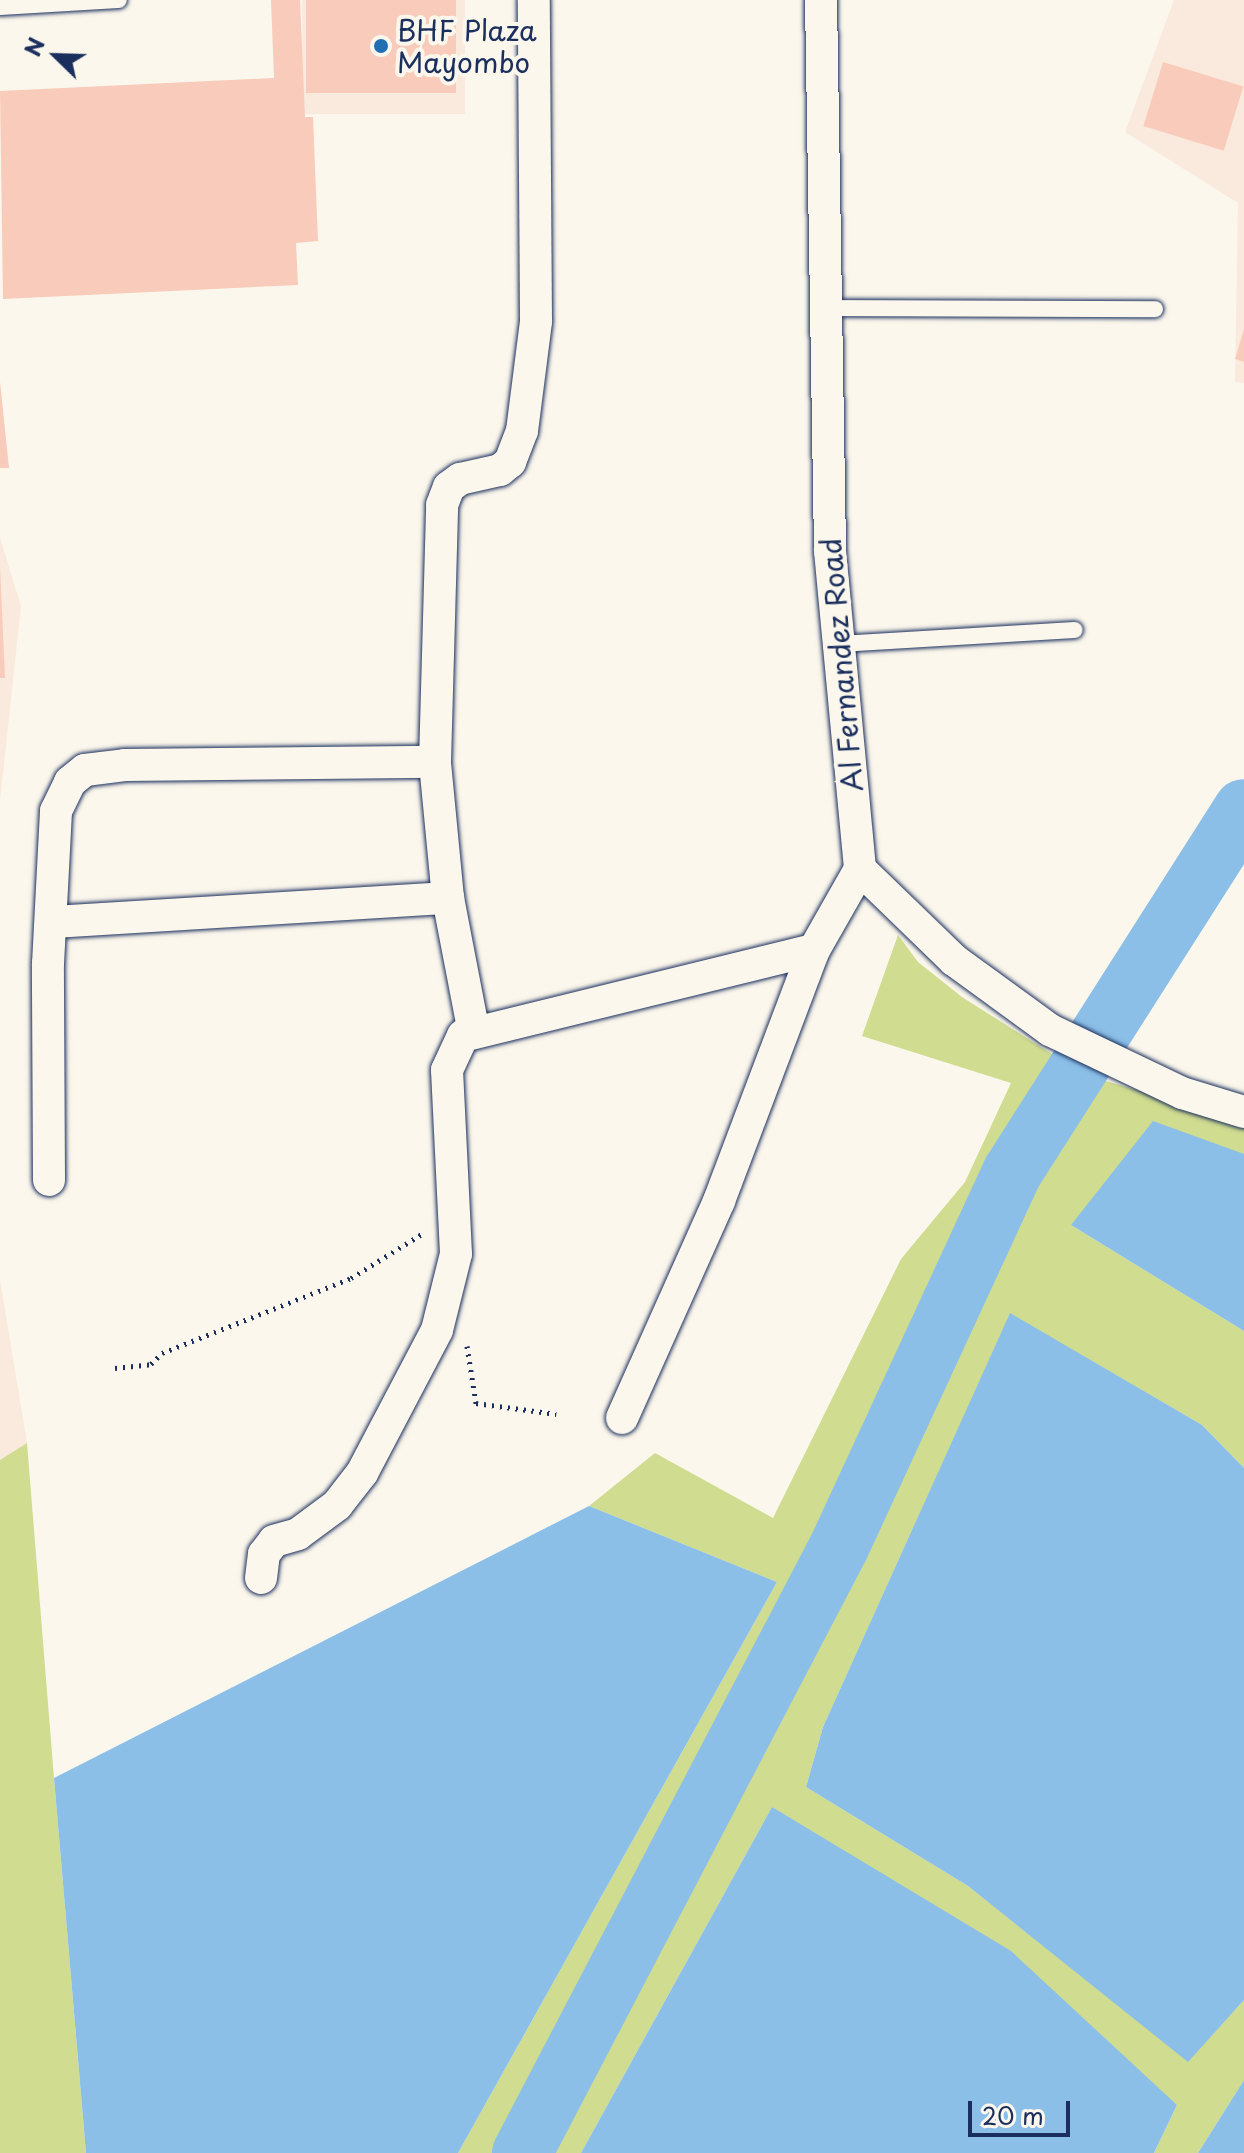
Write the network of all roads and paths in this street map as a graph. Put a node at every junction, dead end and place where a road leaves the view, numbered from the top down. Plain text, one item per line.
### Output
1 (119, 0) edge
2 (534, 0) edge
3 (821, 0) edge
4 (0, 7) edge
5 (826, 308) junction
6 (1155, 309) dead end
7 (1075, 630) dead end
8 (839, 644) junction
9 (435, 762) junction
10 (860, 869) junction
11 (448, 898) junction
12 (53, 922) junction
13 (814, 950) junction
14 (473, 1028) junction
15 (1244, 1112) edge
16 (49, 1180) dead end
17 (459, 1211) junction
18 (437, 1330) junction
19 (115, 1368) dead end
20 (556, 1414) dead end
21 (622, 1418) dead end
22 (261, 1578) dead end

1 - 4 lane
2 - 9 street
3 - 5 street, Al Fernandez Road
5 - 6 lane
5 - 8 street, Al Fernandez Road
7 - 8 lane
8 - 10 street, Al Fernandez Road
9 - 11 street
9 - 12 street
10 - 13 street
10 - 15 street
11 - 12 street
11 - 14 street
12 - 16 street
13 - 14 street
13 - 21 street
14 - 17 street
17 - 18 street
17 - 19 path
18 - 20 path
18 - 22 street

